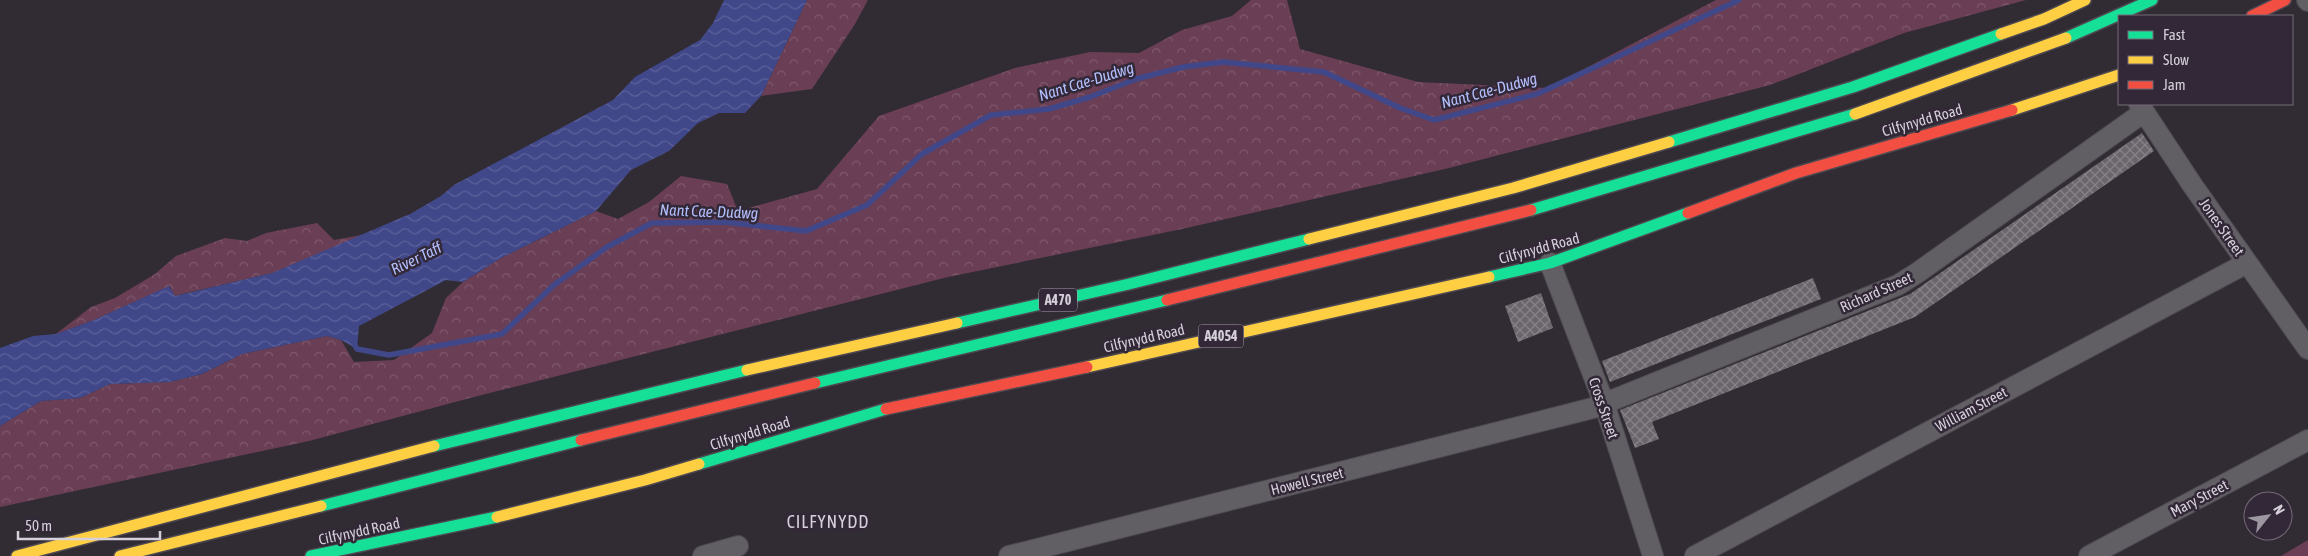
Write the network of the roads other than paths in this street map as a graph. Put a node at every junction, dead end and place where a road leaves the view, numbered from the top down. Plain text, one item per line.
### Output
1 (2085, 0) edge
2 (2152, 0) edge
3 (2285, 0) edge
4 (2118, 15) edge
5 (2118, 15) edge
6 (2254, 15) edge
7 (2118, 75) edge
8 (2142, 108) edge
9 (1550, 263) junction
10 (2248, 263) junction
11 (2308, 349) edge
12 (1604, 404) junction
13 (2308, 440) edge
14 (738, 546) dead end
15 (17, 556) edge
16 (120, 556) edge
17 (311, 556) edge
18 (703, 556) edge
19 (1009, 556) edge
20 (1653, 556) edge
21 (1695, 556) edge
22 (2089, 556) edge

1 - 15 main road, A470
2 - 4 main road, A470
3 - 6 main road
5 - 16 main road, A470
7 - 9 main road, Cilfynydd Road / A4054
8 - 10 street, Jones Street
8 - 12 street, Richard Street
9 - 12 street, Cross Street
9 - 17 main road, Cilfynydd Road / A4054
10 - 11 street, Jones Street
10 - 21 street, William Street
12 - 19 street, Howell Street
12 - 20 street, Cross Street
13 - 22 street, Mary Street
14 - 18 street

